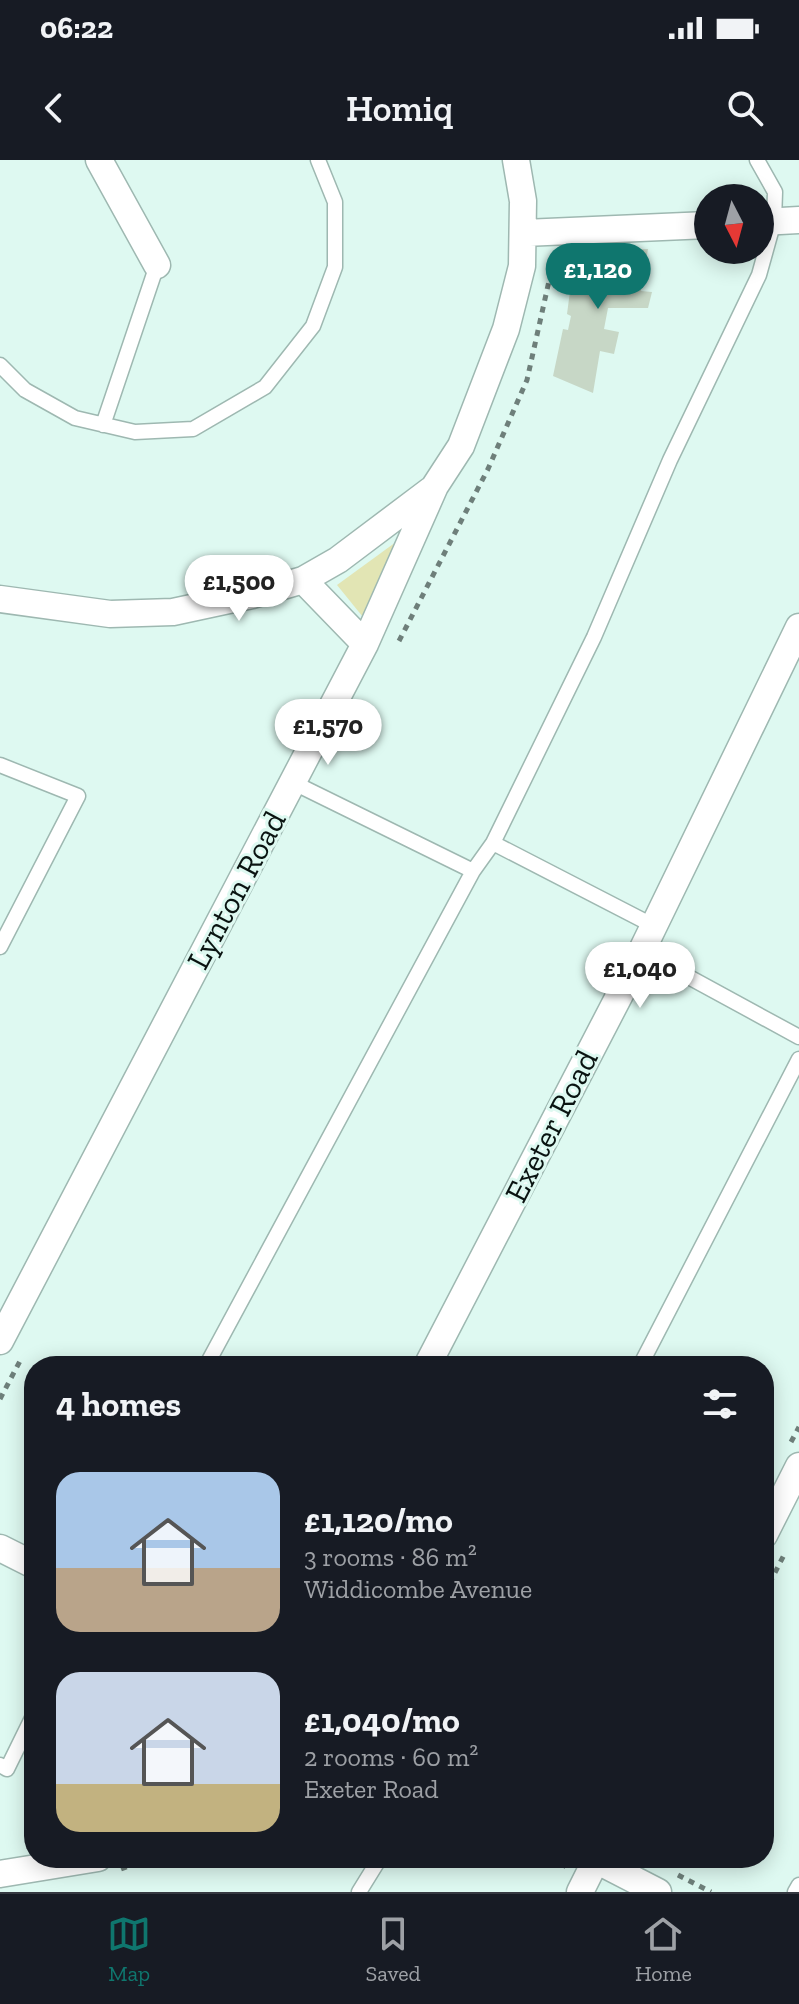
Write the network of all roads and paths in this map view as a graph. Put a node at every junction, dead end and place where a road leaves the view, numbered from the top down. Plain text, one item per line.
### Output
1 (99, 160) edge
2 (318, 160) edge
3 (516, 160) edge
4 (757, 160) edge
5 (778, 221) edge
6 (694, 226) edge
7 (524, 233) junction
8 (157, 265) joint
9 (0, 365) edge
10 (103, 425) junction
11 (435, 486) junction
12 (303, 580) junction
13 (0, 599) edge
14 (799, 627) edge
15 (365, 644) junction
16 (0, 765) edge
17 (292, 782) junction
18 (493, 843) junction
19 (473, 871) junction
20 (654, 926) junction
21 (0, 947) edge
22 (641, 951) junction
23 (799, 1037) edge
24 (799, 1059) edge
25 (0, 1341) edge
26 (211, 1356) edge
27 (432, 1356) edge
28 (645, 1356) edge
29 (799, 1466) edge
30 (774, 1515) edge
31 (790, 1544) dead end
32 (0, 1548) edge
33 (24, 1560) edge
34 (774, 1575) edge
35 (24, 1734) edge
36 (0, 1765) edge
37 (37, 1868) edge
38 (374, 1868) edge
39 (591, 1868) edge
40 (612, 1868) edge
41 (0, 1874) edge
42 (799, 1885) edge
43 (359, 1892) edge
44 (580, 1892) edge
45 (658, 1892) edge
46 (795, 1892) edge

1 - 8 street
2 - 10 lane
3 - 7 street, Lynton Road
4 - 5 lane
5 - 18 lane
6 - 7 street
7 - 11 street, Lynton Road
8 - 10 lane
9 - 10 lane
11 - 12 street
11 - 15 street, Lynton Road
12 - 13 street
12 - 15 street
14 - 20 street, Exeter Road
15 - 17 street, Lynton Road
16 - 21 lane
17 - 19 lane
17 - 25 street, Lynton Road
18 - 19 lane
18 - 20 lane
19 - 26 lane
20 - 22 street, Exeter Road
22 - 23 lane
22 - 27 street, Exeter Road
24 - 28 lane
29 - 30 street
31 - 34 path
32 - 33 street
35 - 36 lane
37 - 41 street
38 - 43 lane
39 - 44 street
40 - 45 street
42 - 46 lane

